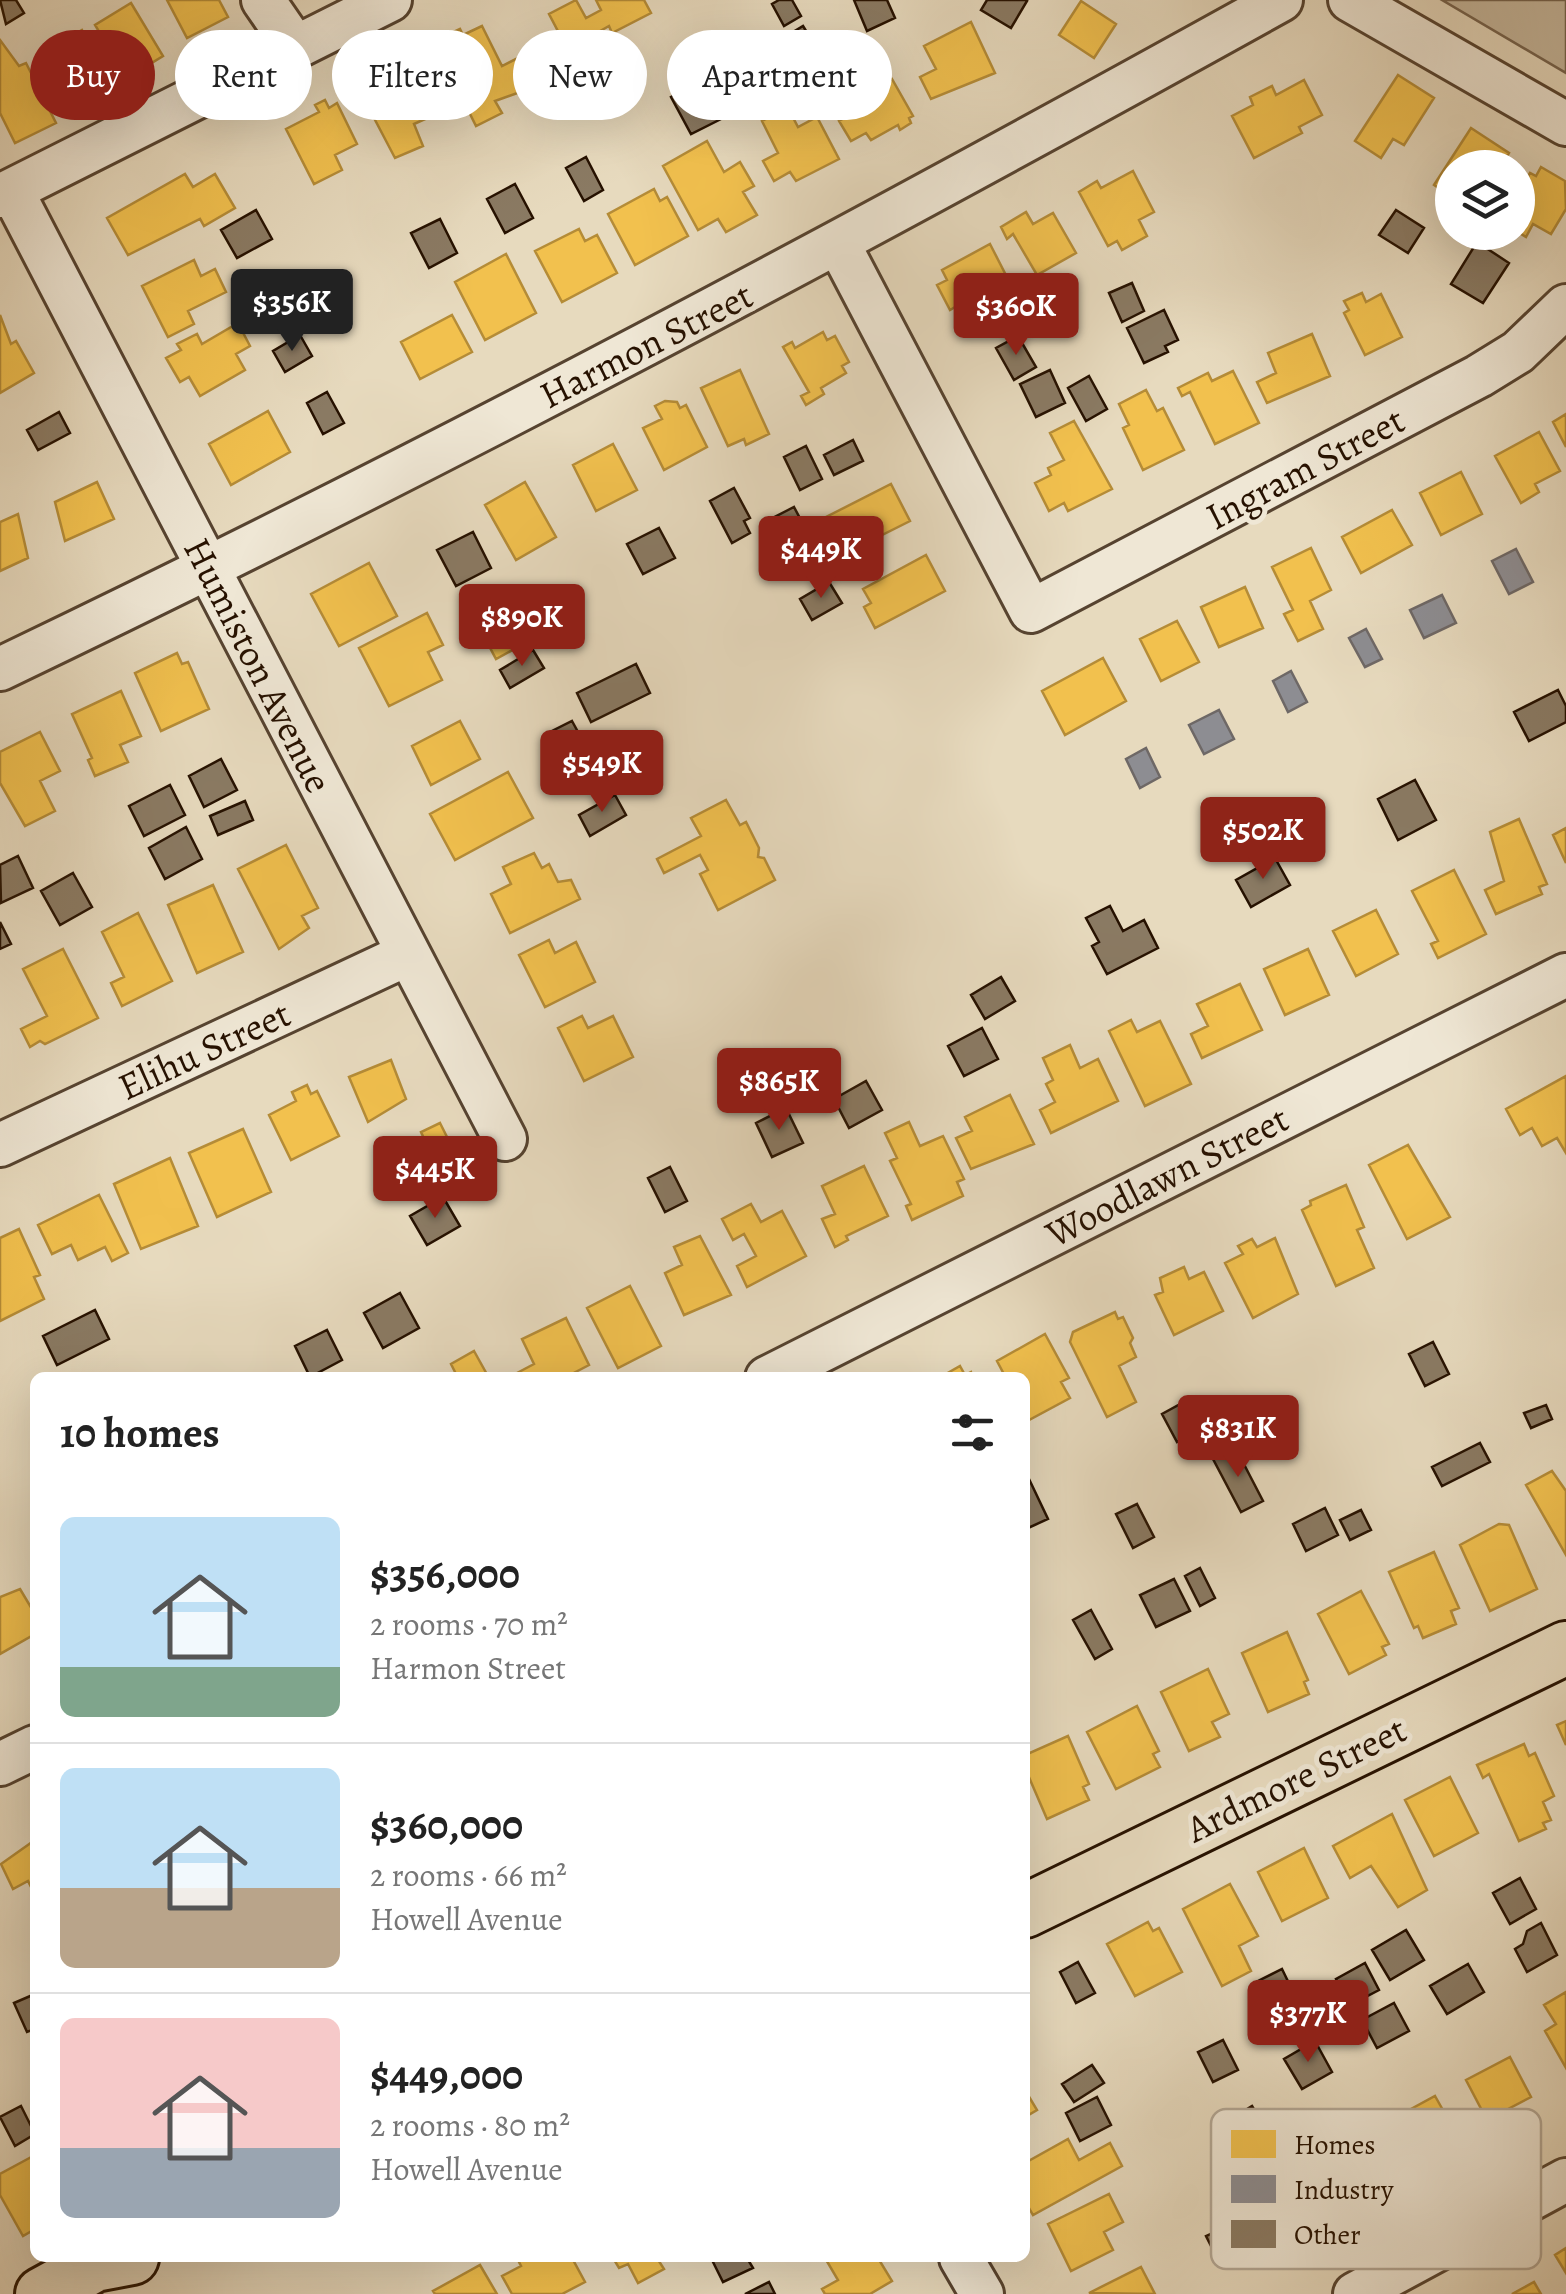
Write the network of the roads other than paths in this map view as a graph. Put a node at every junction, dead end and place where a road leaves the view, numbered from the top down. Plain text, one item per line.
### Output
1 (263, 0) edge
2 (390, 0) edge
3 (1281, 0) edge
4 (1350, 0) edge
5 (283, 30) edge
6 (312, 37) edge
7 (175, 107) edge
8 (1566, 124) edge
9 (6, 194) edge
10 (839, 245) junction
11 (1566, 306) edge
12 (209, 569) junction
13 (0, 670) edge
14 (408, 954) junction
15 (1566, 975) edge
16 (505, 1139) dead end
17 (0, 1145) edge
18 (780, 1372) edge
19 (1566, 1648) edge
20 (30, 1749) edge
21 (0, 1764) edge
22 (1030, 1908) edge
23 (1566, 2180) edge
24 (1541, 2194) edge
25 (111, 2262) edge
26 (963, 2262) edge
27 (1401, 2269) edge
28 (42, 2294) edge
29 (982, 2294) edge
30 (1355, 2294) edge

1 - 5 street
2 - 6 street
3 - 10 street, Harmon Street
4 - 8 street
7 - 9 street
9 - 12 street, Humiston Avenue
10 - 11 street, Ingram Street
10 - 12 street, Harmon Street
12 - 13 street, Harmon Street
12 - 14 street, Humiston Avenue
14 - 16 street, Humiston Avenue
14 - 17 street, Elihu Street
15 - 18 street, Woodlawn Street
19 - 22 main road, Ardmore Street
20 - 21 street
23 - 24 street
25 - 28 main road
26 - 29 street
27 - 30 street

